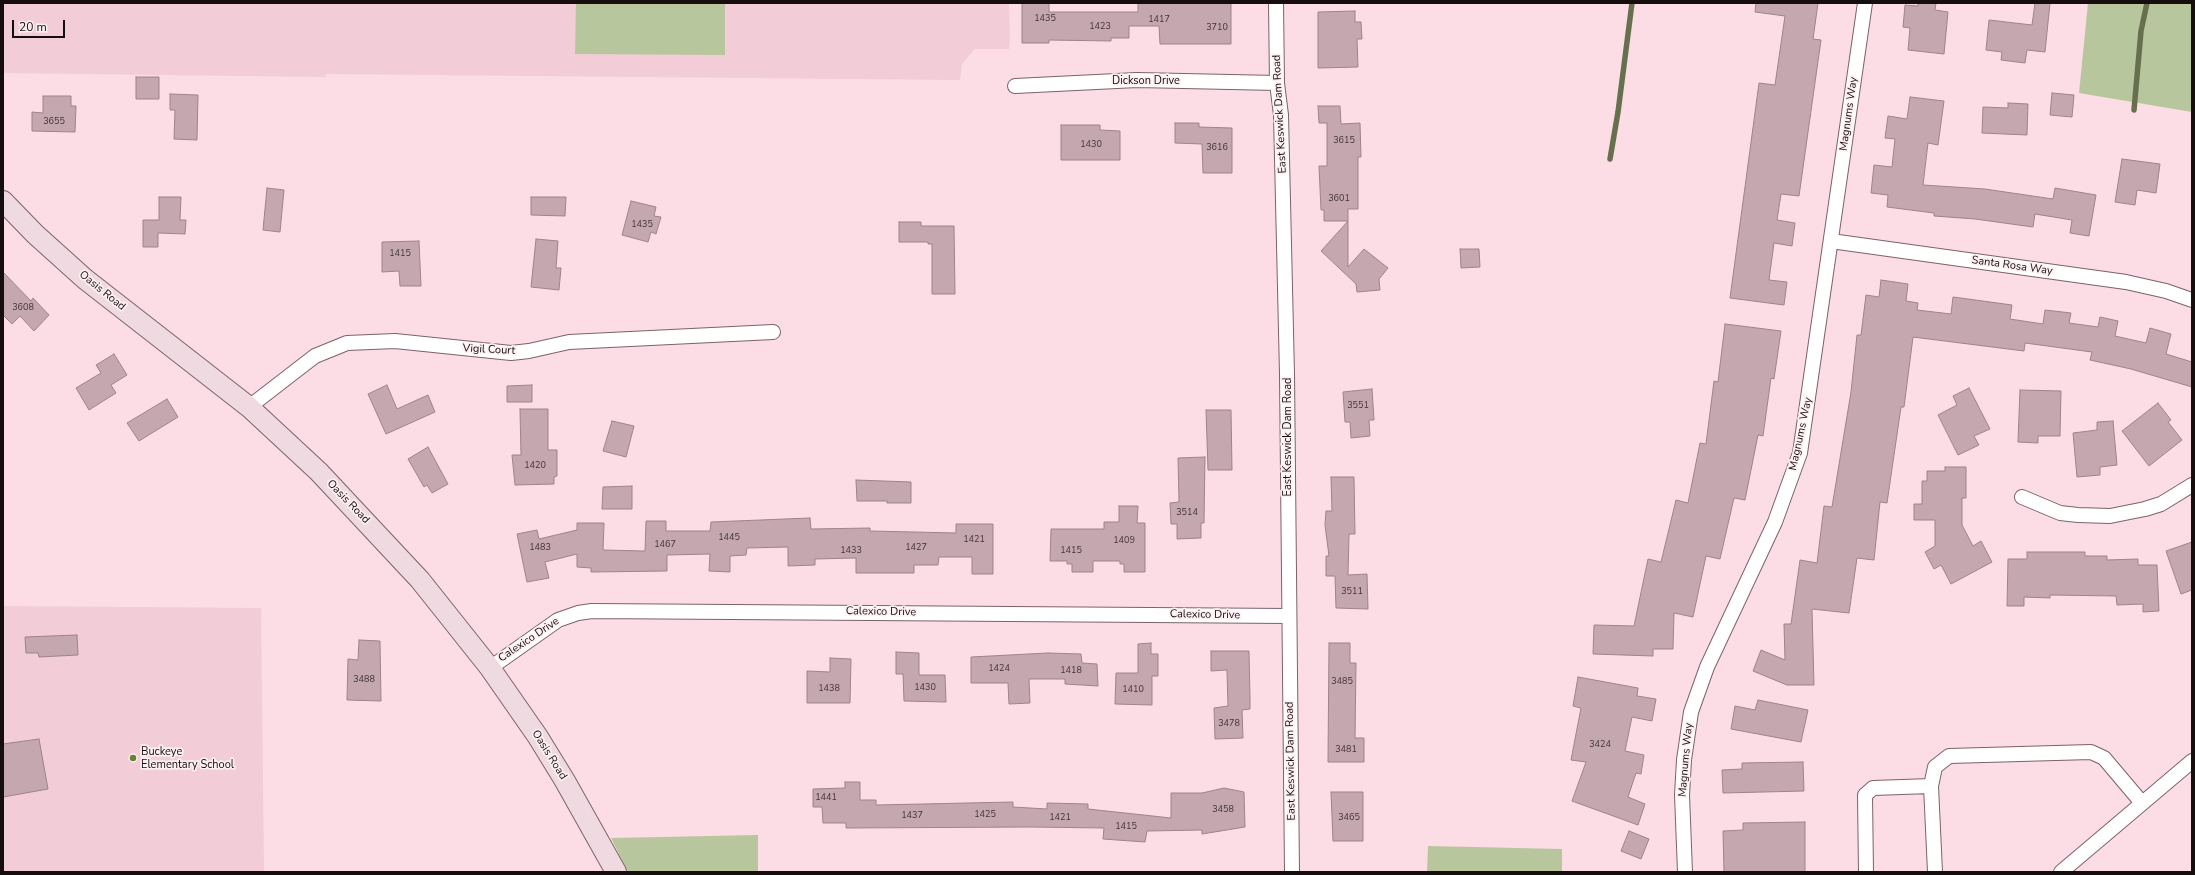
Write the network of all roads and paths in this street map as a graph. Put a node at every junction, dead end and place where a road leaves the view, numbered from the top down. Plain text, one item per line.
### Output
1 (1276, 3) edge
2 (1864, 3) edge
3 (1277, 83) junction
4 (1015, 86) dead end
5 (3, 200) edge
6 (1831, 240) junction
7 (2192, 300) edge
8 (773, 332) dead end
9 (249, 407) junction
10 (2192, 485) edge
11 (2022, 497) dead end
12 (1289, 616) junction
13 (490, 668) junction
14 (2192, 761) edge
15 (1931, 786) junction
16 (2142, 803) junction
17 (616, 872) edge
18 (1292, 872) edge
19 (1684, 872) edge
20 (1866, 872) edge
21 (1935, 872) edge
22 (2061, 872) edge

1 - 3 street, East Keswick Dam Road
2 - 6 street, Magnums Way
3 - 4 street, Dickson Drive
3 - 12 street, East Keswick Dam Road
5 - 9 main road, Oasis Road
6 - 7 street, Santa Rosa Way
6 - 19 street, Magnums Way
8 - 9 street, Vigil Court
9 - 13 main road, Oasis Road
10 - 11 street
12 - 13 street, Calexico Drive
12 - 18 street, East Keswick Dam Road
13 - 17 main road, Oasis Road
14 - 16 street
15 - 16 street
15 - 20 street
15 - 21 street
16 - 22 street

